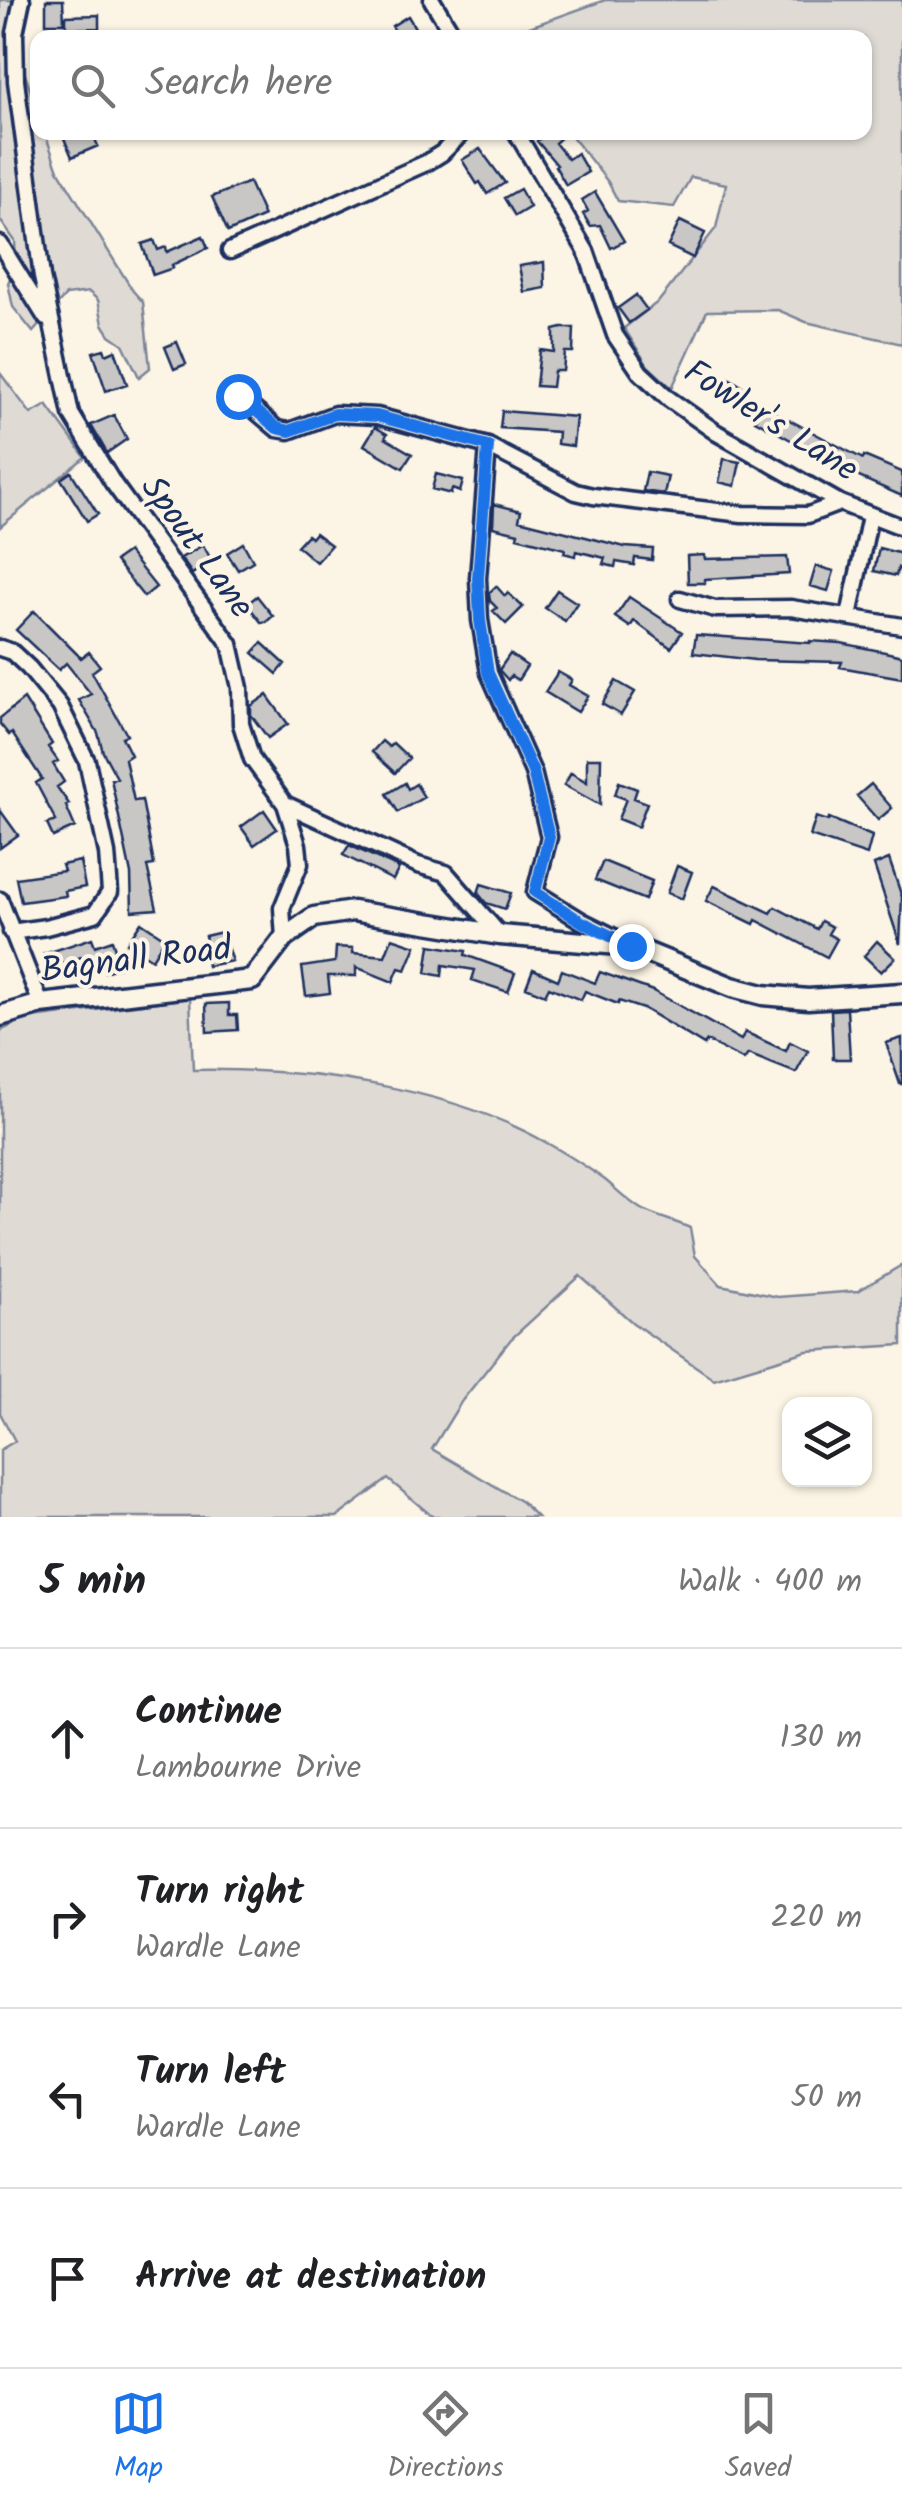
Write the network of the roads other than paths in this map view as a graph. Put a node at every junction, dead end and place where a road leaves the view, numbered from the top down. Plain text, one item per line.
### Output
1 (22, 0) edge
2 (432, 0) edge
3 (450, 30) edge
4 (455, 140) edge
5 (521, 140) edge
6 (0, 244) edge
7 (230, 251) dead end
8 (51, 328) junction
9 (238, 396) dead end
10 (488, 446) junction
11 (840, 503) junction
12 (870, 516) junction
13 (902, 527) edge
14 (680, 600) dead end
15 (849, 616) junction
16 (902, 626) edge
17 (0, 648) edge
18 (284, 804) junction
19 (0, 900) edge
20 (12, 932) junction
21 (500, 934) junction
22 (284, 938) junction
23 (631, 946) junction
24 (902, 993) edge
25 (41, 1004) junction
26 (0, 1016) edge

1 - 8 street
2 - 3 street
4 - 7 street
5 - 11 street, Fowler's Lane
6 - 8 street
8 - 18 street, Spout Lane
9 - 10 street
10 - 11 street
10 - 23 street
11 - 12 street, Fowler's Lane
12 - 13 street, Fowler's Lane
12 - 15 street
14 - 15 street
15 - 16 street
17 - 20 street
18 - 21 street
18 - 22 street, Spout Lane
19 - 20 street
20 - 25 street
21 - 22 street, Bagnall Road
21 - 23 street, Bagnall Road
22 - 25 street, Bagnall Road
23 - 24 street, Bagnall Road
25 - 26 street, Bagnall Road

